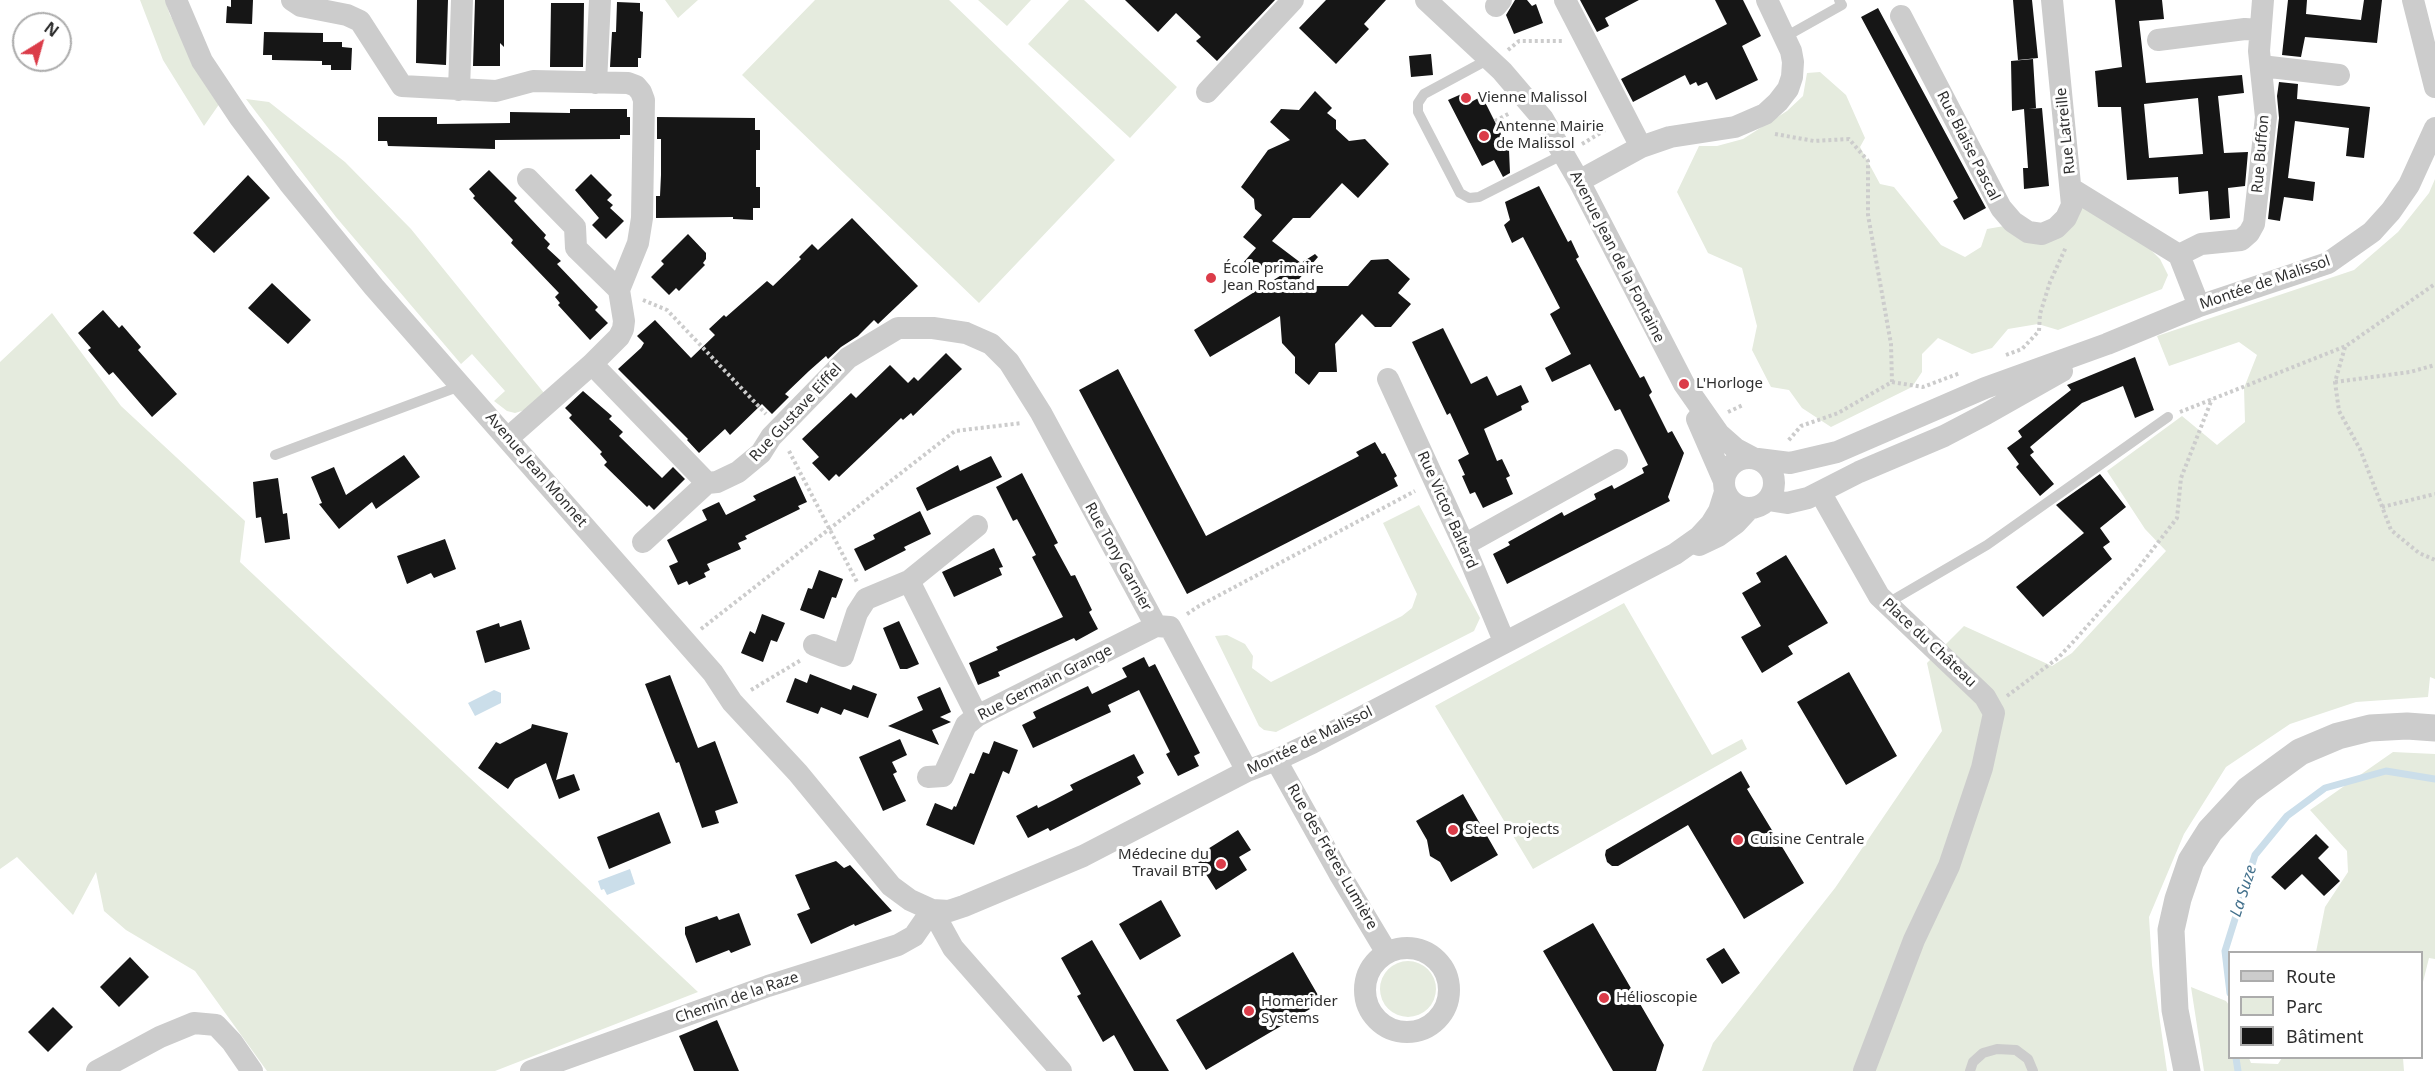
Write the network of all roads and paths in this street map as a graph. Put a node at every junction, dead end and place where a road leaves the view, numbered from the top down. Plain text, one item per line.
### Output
1 (176, 0) edge
2 (292, 0) edge
3 (462, 0) edge
4 (600, 0) edge
5 (1293, 0) edge
6 (1426, 0) edge
7 (1565, 0) edge
8 (1767, 0) edge
9 (2052, 0) edge
10 (2263, 0) edge
11 (2413, 0) edge
12 (1844, 2) edge
13 (1901, 16) dead end
14 (2259, 30) junction
15 (1785, 37) junction
16 (2158, 40) dead end
17 (1587, 41) junction
18 (1496, 65) junction
19 (2261, 66) junction
20 (2339, 75) dead end
21 (596, 83) junction
22 (2435, 87) edge
23 (459, 90) junction
24 (1207, 92) dead end
25 (1765, 114) junction
26 (1626, 118) junction
27 (2435, 128) edge
28 (1641, 147) junction
29 (1573, 149) junction
30 (528, 179) dead end
31 (1579, 181) junction
32 (2072, 189) junction
33 (2071, 238) dead end
34 (2180, 255) junction
35 (2435, 284) edge
36 (619, 290) junction
37 (2199, 306) junction
38 (2107, 344) junction
39 (2346, 346) junction
40 (2000, 357) dead end
41 (592, 364) junction
42 (2435, 365) edge
43 (1967, 370) dead end
44 (1388, 379) dead end
45 (1892, 382) junction
46 (2335, 382) junction
47 (1684, 384) junction
48 (460, 386) junction
49 (2212, 399) junction
50 (2168, 417) joint
51 (1044, 420) junction
52 (508, 438) junction
53 (1782, 448) dead end
54 (275, 455) dead end
55 (1755, 459) junction
56 (1617, 460) dead end
57 (1435, 481) junction
58 (707, 483) junction
59 (1725, 487) junction
60 (1820, 492) junction
61 (2435, 494) edge
62 (1759, 504) junction
63 (2382, 507) junction
64 (977, 526) dead end
65 (644, 542) dead end
66 (1464, 545) junction
67 (1681, 551) junction
68 (2435, 560) edge
69 (909, 581) junction
70 (1886, 604) junction
71 (1163, 627) junction
72 (1504, 641) junction
73 (685, 643) junction
74 (814, 645) joint
75 (732, 702) junction
76 (1992, 707) junction
77 (977, 716) junction
78 (2435, 728) edge
79 (1276, 760) junction
80 (1247, 771) junction
81 (928, 777) dead end
82 (932, 910) junction
83 (1387, 953) dead end
84 (98, 1071) edge
85 (252, 1071) edge
86 (531, 1071) edge
87 (1061, 1071) edge
88 (1864, 1071) edge
89 (1970, 1071) edge
90 (2033, 1071) edge
91 (2187, 1071) edge

1 - 48 street, Avenue Jean Monnet
2 - 23 street
3 - 23 street
4 - 21 street
5 - 24 street
6 - 18 street, Avenue Jean de la Fontaine
7 - 17 street
8 - 15 street
9 - 32 street, Rue Latreille
10 - 14 street, Rue Buffon
11 - 22 street
12 - 15 lane
13 - 32 street, Rue Blaise Pascal
14 - 16 street
14 - 19 street, Rue Buffon
15 - 25 street
17 - 18 path
17 - 26 street
18 - 29 street, Avenue Jean de la Fontaine
18 - 29 lane
19 - 20 street
19 - 34 street, Rue Buffon
21 - 23 street
21 - 36 street
25 - 28 street
25 - 45 path
26 - 28 street
26 - 29 path
27 - 37 street, Montée de Malissol
28 - 31 street
29 - 31 street, Avenue Jean de la Fontaine
30 - 36 street
31 - 47 street, Avenue Jean de la Fontaine
32 - 34 street, Rue Latreille
33 - 40 path
34 - 37 street
35 - 39 path
36 - 41 street
37 - 38 street, Montée de Malissol
38 - 55 street, Montée de Malissol
38 - 60 street, Montée de Malissol
39 - 46 path
39 - 49 path
41 - 52 street
41 - 58 street
42 - 46 path
43 - 45 path
44 - 57 street, Rue Victor Baltard
45 - 53 path
46 - 63 path
47 - 55 street, Avenue Jean de la Fontaine
47 - 59 street, Avenue Jean de la Fontaine
48 - 52 street, Avenue Jean Monnet
48 - 54 lane
49 - 50 path
49 - 76 path
50 - 70 lane
51 - 58 street, Rue Gustave Eiffel
51 - 71 street, Rue Tony Garnier
51 - 73 path
52 - 73 street, Avenue Jean Monnet
55 - 59 street, Montée de Malissol
55 - 62 street
56 - 66 street
57 - 66 street, Rue Victor Baltard
57 - 71 path
58 - 65 street, Rue Gustave Eiffel
59 - 62 street
59 - 67 street, Montée de Malissol
60 - 62 street, Montée de Malissol
60 - 70 street, Place du Château
61 - 63 path
62 - 67 street, Montée de Malissol
63 - 68 path
64 - 69 street
66 - 72 street, Rue Victor Baltard
67 - 72 street, Montée de Malissol
69 - 74 street
69 - 77 street
70 - 76 street, Place du Château
71 - 77 street, Rue Germain Grange
71 - 80 street, Rue Tony Garnier
72 - 79 street, Montée de Malissol
73 - 75 street, Avenue Jean Monnet
74 - 75 path
75 - 82 street, Avenue Jean Monnet
76 - 88 street
77 - 81 street, Rue Germain Grange
78 - 91 street
79 - 80 street, Montée de Malissol
79 - 83 street, Rue des Frères Lumière
80 - 82 street, Montée de Malissol
82 - 86 street, Chemin de la Raze
82 - 87 street
84 - 85 street
89 - 90 lane

